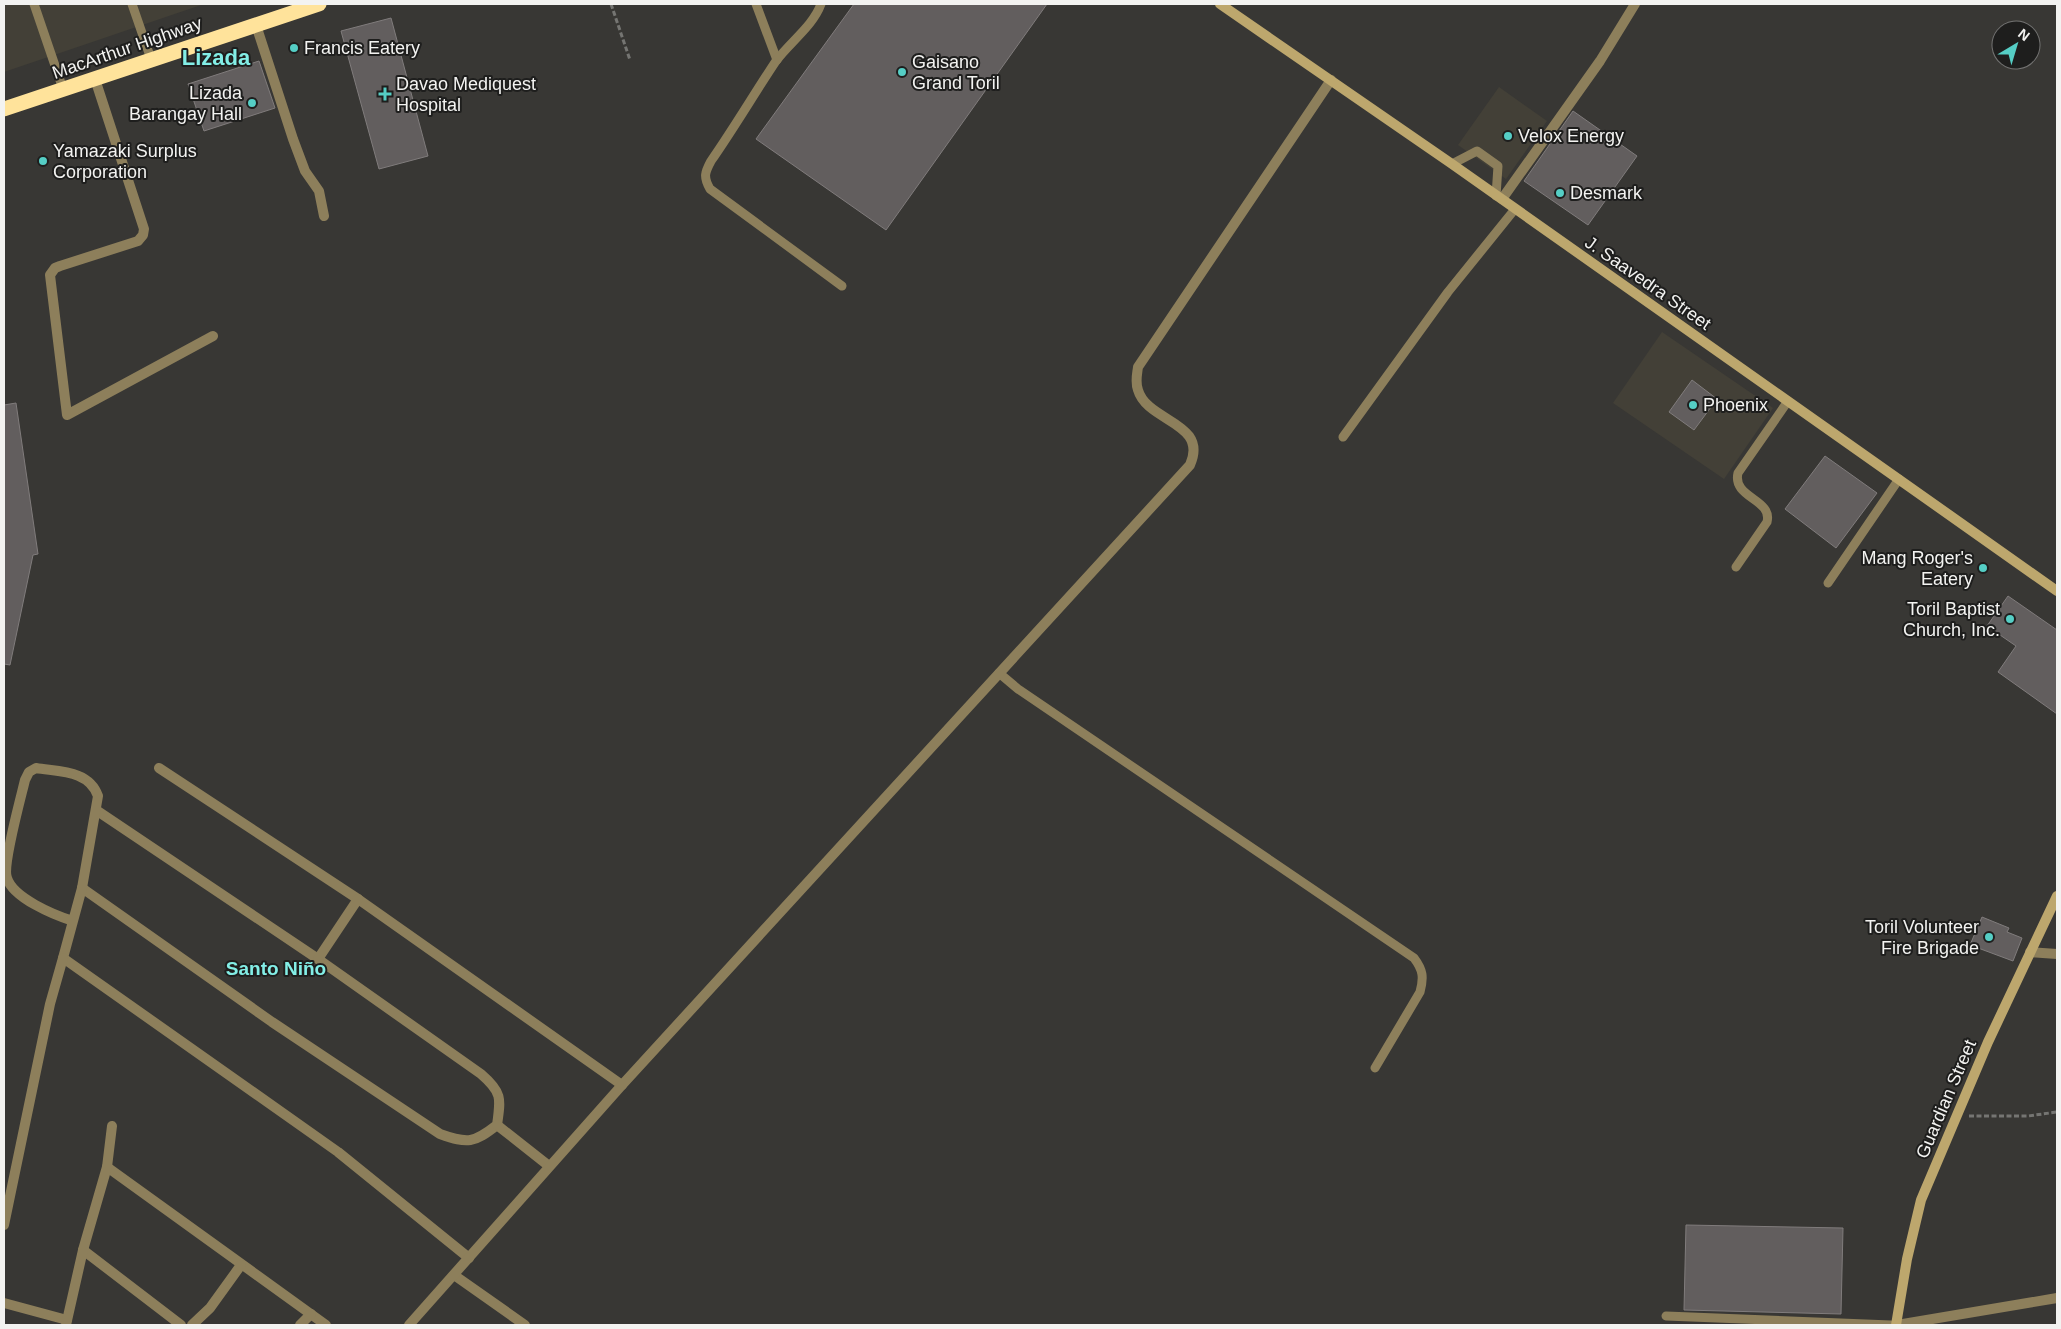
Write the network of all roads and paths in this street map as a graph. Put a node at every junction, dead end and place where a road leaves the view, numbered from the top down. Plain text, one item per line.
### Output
1 (34, 4) edge
2 (132, 4) edge
3 (319, 4) edge
4 (611, 4) edge
5 (756, 4) edge
6 (821, 4) edge
7 (1220, 4) edge
8 (1634, 4) edge
9 (256, 25) junction
10 (151, 59) junction
11 (630, 60) dead end
12 (777, 60) junction
13 (95, 78) junction
14 (1331, 80) junction
15 (63, 89) junction
16 (4, 109) edge
17 (1452, 164) junction
18 (1499, 198) junction
19 (1516, 209) junction
20 (324, 216) dead end
21 (842, 286) dead end
22 (213, 336) dead end
23 (1788, 401) junction
24 (1343, 437) dead end
25 (1899, 479) junction
26 (1736, 567) dead end
27 (1828, 583) dead end
28 (2057, 591) edge
29 (998, 673) junction
30 (159, 768) dead end
31 (96, 810) junction
32 (82, 888) junction
33 (2057, 896) edge
34 (358, 899) junction
35 (73, 922) junction
36 (2030, 952) junction
37 (2057, 954) edge
38 (64, 958) junction
39 (318, 959) junction
40 (1375, 1068) dead end
41 (622, 1084) junction
42 (2057, 1112) edge
43 (1956, 1116) junction
44 (497, 1125) junction
45 (112, 1126) dead end
46 (549, 1166) junction
47 (107, 1167) junction
48 (4, 1224) edge
49 (83, 1250) junction
50 (468, 1258) junction
51 (241, 1265) junction
52 (454, 1275) junction
53 (2057, 1298) edge
54 (4, 1303) edge
55 (311, 1314) junction
56 (1666, 1316) dead end
57 (66, 1323) edge
58 (181, 1325) edge
59 (192, 1325) edge
60 (300, 1325) edge
61 (326, 1325) edge
62 (409, 1325) edge
63 (525, 1325) edge
64 (1891, 1325) edge
65 (1897, 1325) edge

1 - 15 lane
2 - 10 lane
3 - 9 highway, MacArthur Highway
4 - 11 path
5 - 12 lane
6 - 12 lane
7 - 14 main road, J. Saavedra Street
8 - 18 street
9 - 10 highway, MacArthur Highway
9 - 20 street
10 - 13 highway, MacArthur Highway
12 - 21 lane
13 - 15 highway, MacArthur Highway
13 - 22 street
14 - 17 main road, J. Saavedra Street
14 - 29 street
15 - 16 highway, MacArthur Highway
17 - 18 main road, J. Saavedra Street
17 - 18 lane
18 - 19 main road, J. Saavedra Street
19 - 23 main road, J. Saavedra Street
19 - 24 lane
23 - 25 main road, J. Saavedra Street
23 - 26 lane
25 - 27 lane
25 - 28 main road, J. Saavedra Street
29 - 40 lane
29 - 41 street
30 - 34 street
31 - 32 street
31 - 35 street
31 - 39 street
32 - 35 street
32 - 44 street
33 - 36 main road, Guardian Street
34 - 39 street
34 - 41 street
35 - 38 street
36 - 37 street
36 - 43 main road, Guardian Street
38 - 48 street
38 - 50 street
39 - 44 street
41 - 46 street
42 - 43 path
43 - 65 main road, Guardian Street
44 - 46 street
45 - 47 street
46 - 50 street
47 - 49 street
47 - 51 street
49 - 57 street
49 - 58 street
50 - 52 street
51 - 55 street
51 - 59 street
52 - 62 street
52 - 63 street
53 - 65 street
54 - 57 street
55 - 60 street
55 - 61 street
56 - 64 lane

